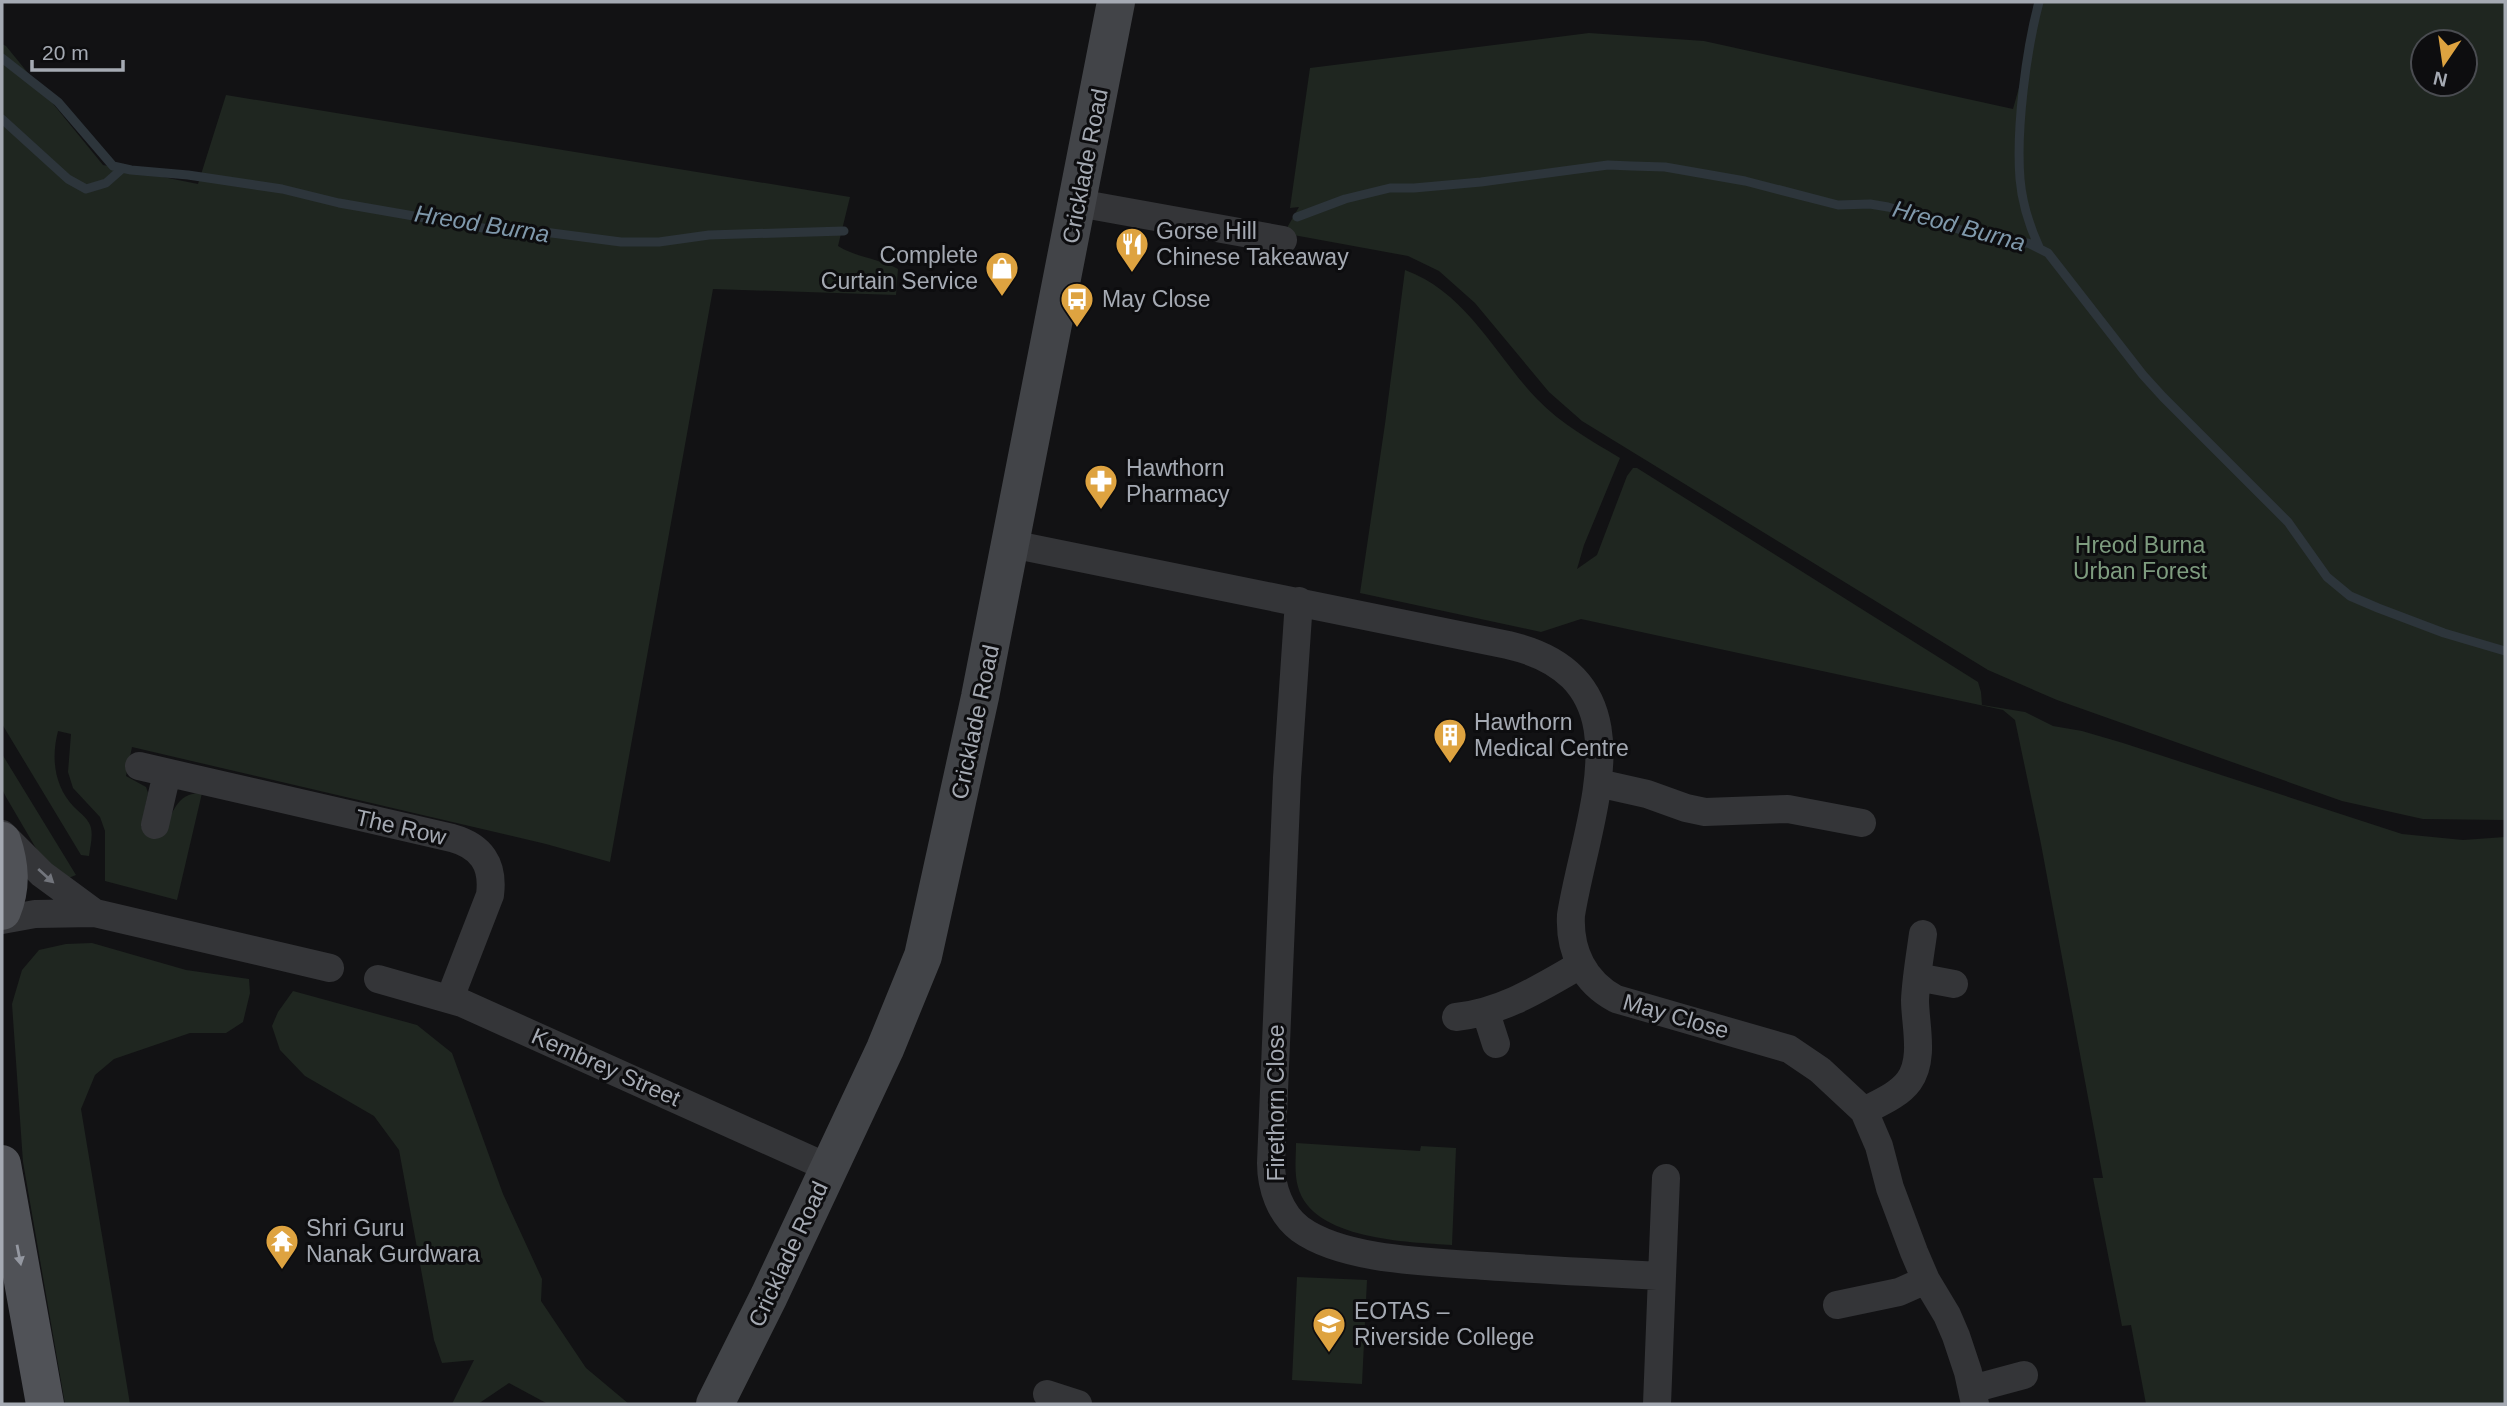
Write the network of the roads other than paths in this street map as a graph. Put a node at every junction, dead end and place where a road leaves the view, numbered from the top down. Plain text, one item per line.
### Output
1 (1116, 2) edge
2 (1078, 203) junction
3 (1283, 240) dead end
4 (1011, 544) junction
5 (1299, 601) junction
6 (139, 766) dead end
7 (167, 773) junction
8 (1598, 783) junction
9 (1862, 823) dead end
10 (155, 825) dead end
11 (2, 834) edge
12 (2, 841) edge
13 (2, 911) edge
14 (95, 913) junction
15 (2, 920) edge
16 (1923, 934) dead end
17 (1580, 965) junction
18 (330, 968) dead end
19 (1916, 977) junction
20 (378, 979) dead end
21 (1954, 984) dead end
22 (450, 998) junction
23 (1486, 1013) junction
24 (1457, 1017) dead end
25 (1496, 1044) dead end
26 (1864, 1111) junction
27 (2, 1164) edge
28 (829, 1168) junction
29 (1666, 1178) dead end
30 (1662, 1276) junction
31 (1926, 1280) junction
32 (1838, 1305) dead end
33 (2024, 1376) dead end
34 (1047, 1394) dead end
35 (1973, 1396) edge
36 (45, 1404) edge
37 (715, 1404) edge
38 (1078, 1404) edge
39 (1657, 1404) edge

1 - 2 street, Cricklade Road
2 - 3 street
2 - 4 street, Cricklade Road
4 - 5 street, May Close
4 - 28 street, Cricklade Road
5 - 8 street, May Close
5 - 30 street, Firethorn Close
6 - 7 street, The Row
7 - 10 street
7 - 22 street, The Row
8 - 9 street
8 - 17 street, May Close
11 -> 14 street
12 - 13 main road
14 - 15 street
14 - 18 street
16 - 19 street
17 - 23 street
17 - 26 street, May Close
19 - 21 street
19 - 26 street
20 - 22 street, Kembrey Street
22 - 28 street, Kembrey Street
23 - 24 street
23 - 25 street
26 - 31 street, May Close
27 -> 36 main road
28 - 37 street, Cricklade Road
29 - 30 street
30 - 39 street
31 - 32 street
31 - 35 street, May Close
33 - 35 street, May Close
34 - 38 street

